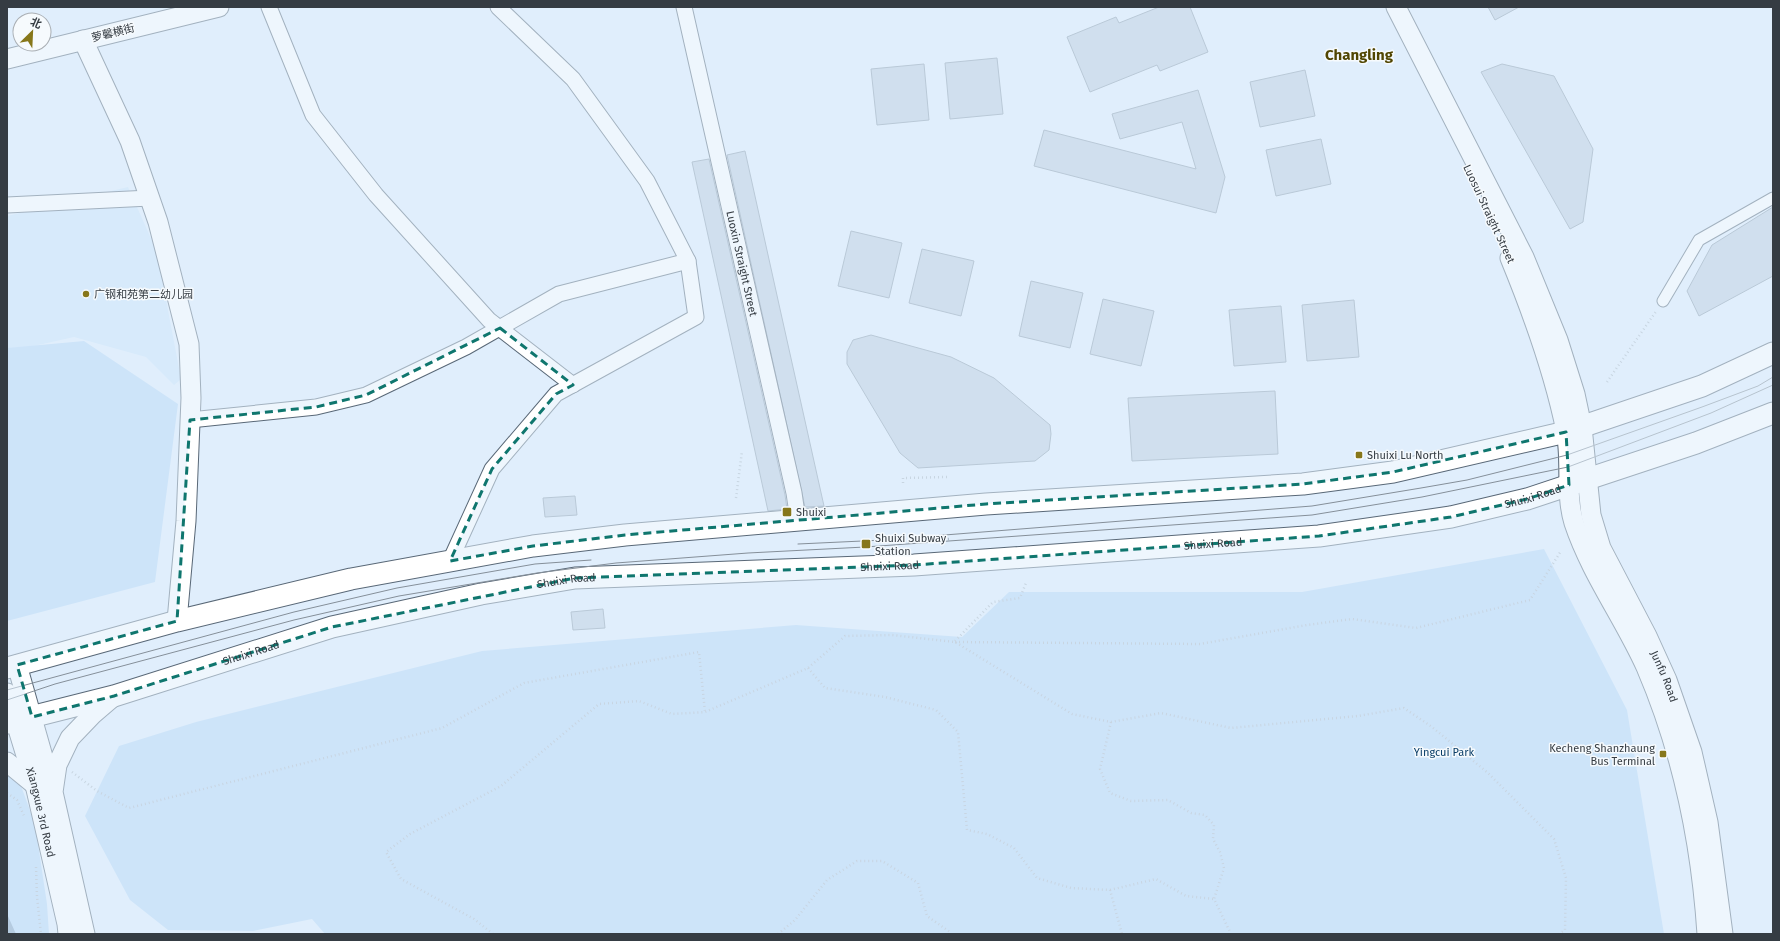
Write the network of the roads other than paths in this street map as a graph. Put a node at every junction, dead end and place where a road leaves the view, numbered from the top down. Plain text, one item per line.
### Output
1 (219, 7) edge
2 (269, 7) edge
3 (498, 7) edge
4 (684, 7) edge
5 (1385, 7) edge
6 (1396, 7) edge
7 (83, 40) junction
8 (7, 59) edge
9 (150, 198) junction
10 (1773, 198) edge
11 (7, 205) edge
12 (688, 261) junction
13 (1663, 302) road end
14 (500, 328) junction
15 (1773, 353) edge
16 (573, 385) junction
17 (1773, 413) edge
18 (190, 420) junction
19 (1574, 430) junction
20 (1578, 482) junction
21 (798, 520) junction
22 (450, 561) junction
23 (177, 621) junction
24 (12, 666) edge
25 (7, 692) edge
26 (114, 696) junction
27 (18, 720) edge
28 (7, 762) edge
29 (35, 785) junction
30 (53, 792) junction
31 (68, 934) edge
32 (86, 934) edge
33 (1707, 934) edge
34 (1722, 934) edge

1 - 7 street, 萝馨横街
2 - 14 street
3 - 12 street
4 - 21 street, Luoxin Straight Street
5 - 19 street, Luosui Straight Street
6 - 19 street, Luosui Straight Street
7 - 8 street, 萝馨横街
7 - 9 street
9 - 11 street
9 - 18 street
10 - 13 street
12 - 14 street
12 - 16 street
14 - 16 street
14 - 18 street
15 - 19 main road
16 - 22 street
17 - 20 main road, Shuixi Road
18 - 23 street
19 - 20 street, Junfu Road
19 - 21 main road
20 - 26 main road, Shuixi Road
20 - 33 street, Junfu Road
20 - 34 street, Junfu Road
21 - 22 main road
22 - 23 main road
23 - 24 main road
24 - 27 street, Xiangxue 3rd Road
25 - 27 street, Xiangxue 3rd Road
26 - 27 main road, Shuixi Road
26 - 30 street
27 - 29 street, Xiangxue 3rd Road
27 - 30 street, Xiangxue 3rd Road
28 - 29 street
29 - 31 street, Xiangxue 3rd Road
30 - 32 street, Xiangxue 3rd Road

